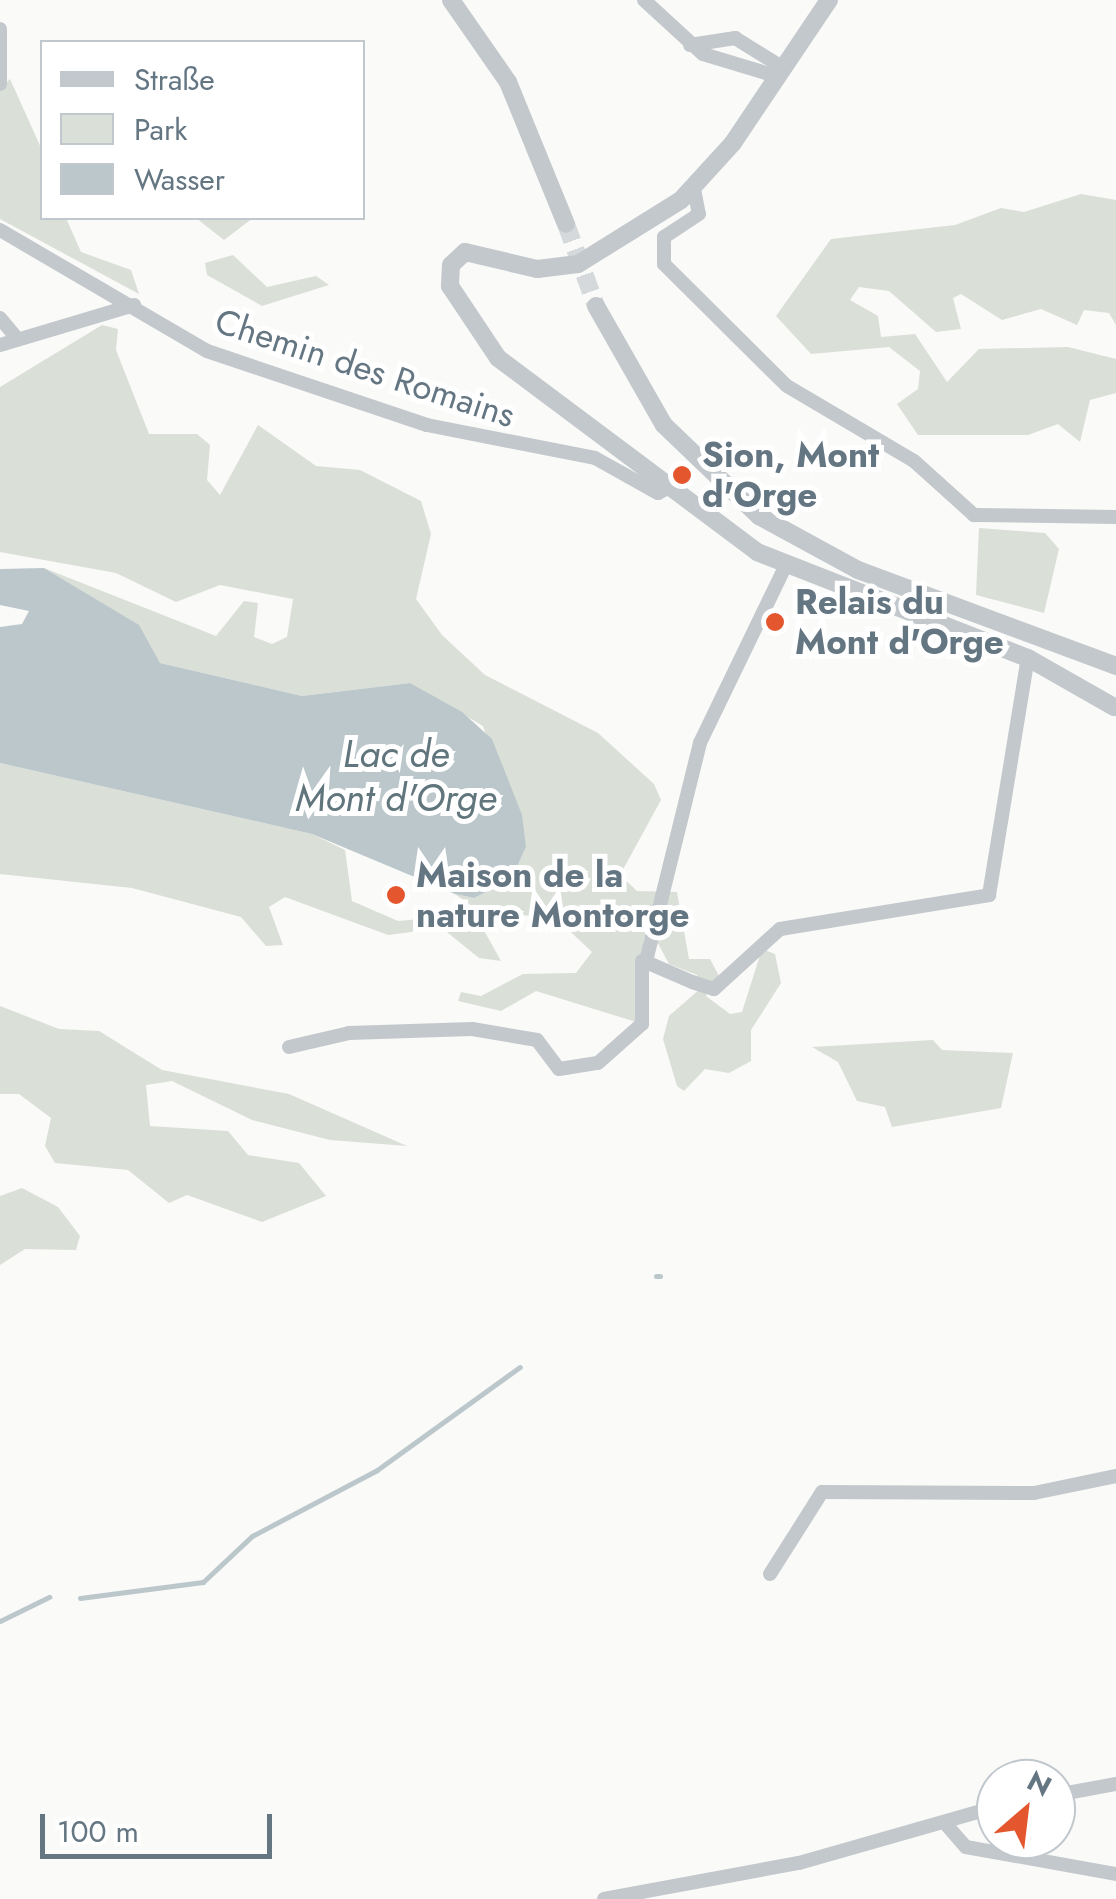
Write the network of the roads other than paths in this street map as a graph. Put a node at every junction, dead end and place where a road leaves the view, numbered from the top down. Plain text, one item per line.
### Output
1 (450, 0) edge
2 (644, 0) edge
3 (829, 0) edge
4 (0, 29) edge
5 (690, 45) junction
6 (779, 72) junction
7 (0, 84) edge
8 (694, 189) junction
9 (566, 224) tunnel mouth
10 (0, 230) edge
11 (134, 305) junction
12 (596, 306) tunnel mouth
13 (0, 318) edge
14 (17, 338) junction
15 (0, 345) edge
16 (671, 486) junction
17 (1116, 517) edge
18 (785, 566) junction
19 (1028, 658) junction
20 (1116, 666) edge
21 (1115, 706) edge
22 (644, 961) junction
23 (289, 1046) dead end
24 (1116, 1476) edge
25 (770, 1574) dead end
26 (1116, 1784) edge
27 (1076, 1791) edge
28 (976, 1813) edge
29 (944, 1822) junction
30 (1116, 1874) edge
31 (604, 1899) edge

1 - 9 street
2 - 5 street
3 - 6 street
4 - 7 street
5 - 6 street
5 - 6 street
6 - 8 street
8 - 16 street
8 - 17 street
10 - 11 street, Chemin des Romains
11 - 14 street
11 - 16 street, Chemin des Romains
12 - 20 street
13 - 14 street
14 - 15 street
16 - 18 street
18 - 19 street
18 - 22 street
19 - 21 street
19 - 22 street
22 - 23 street
24 - 25 street
26 - 27 street
28 - 29 street
29 - 30 street
29 - 31 street

